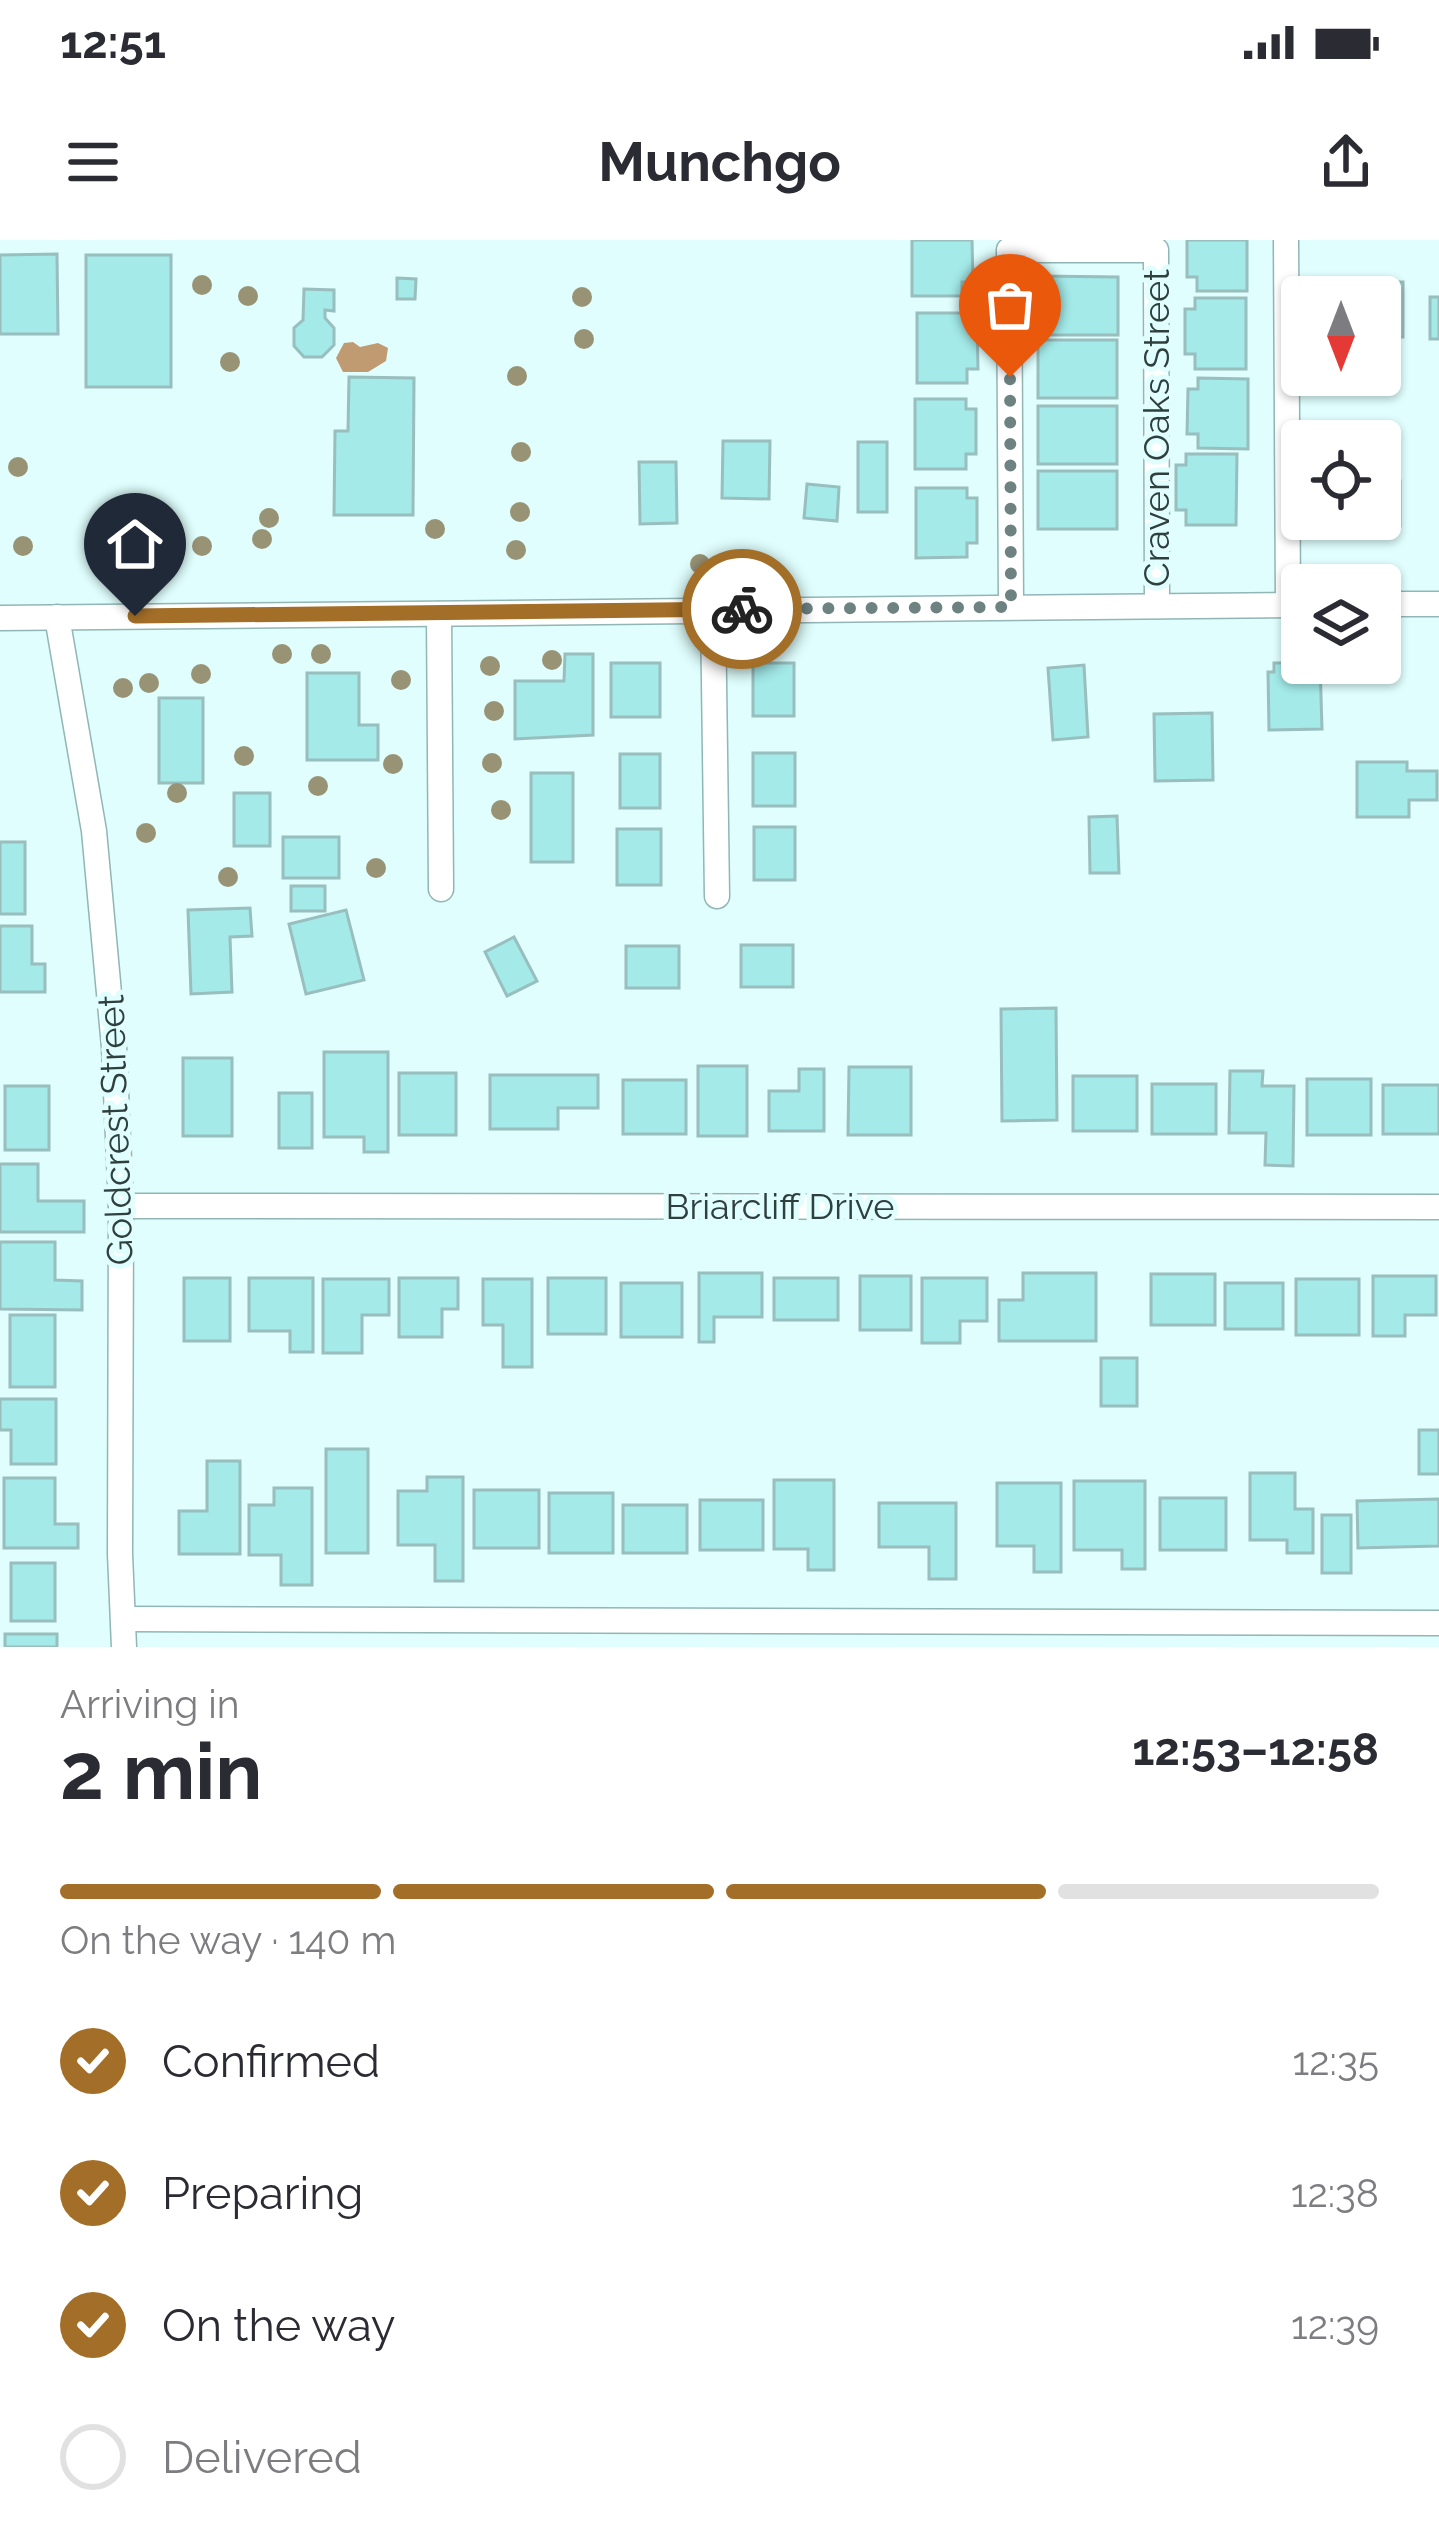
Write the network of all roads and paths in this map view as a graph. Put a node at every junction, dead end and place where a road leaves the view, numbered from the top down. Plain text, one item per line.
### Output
1 (1286, 240) edge
2 (1294, 564) edge
3 (1401, 604) edge
4 (1439, 604) edge
5 (1281, 605) edge
6 (1157, 606) junction
7 (1011, 607) junction
8 (713, 610) junction
9 (439, 614) junction
10 (57, 616) junction
11 (0, 617) edge
12 (441, 890) dead end
13 (717, 896) dead end
14 (122, 1206) junction
15 (1439, 1207) edge
16 (124, 1619) junction
17 (1439, 1623) edge
18 (124, 1647) edge

1 - 2 street
3 - 4 street
5 - 6 street
6 - 7 street
6 - 7 street, Craven Oaks Street
7 - 8 street
8 - 9 street
8 - 13 street
9 - 10 street
9 - 12 street
10 - 11 street
10 - 14 street, Goldcrest Street
14 - 15 street, Briarcliff Drive
14 - 16 street, Goldcrest Street
16 - 17 street
16 - 18 street, Goldcrest Street

